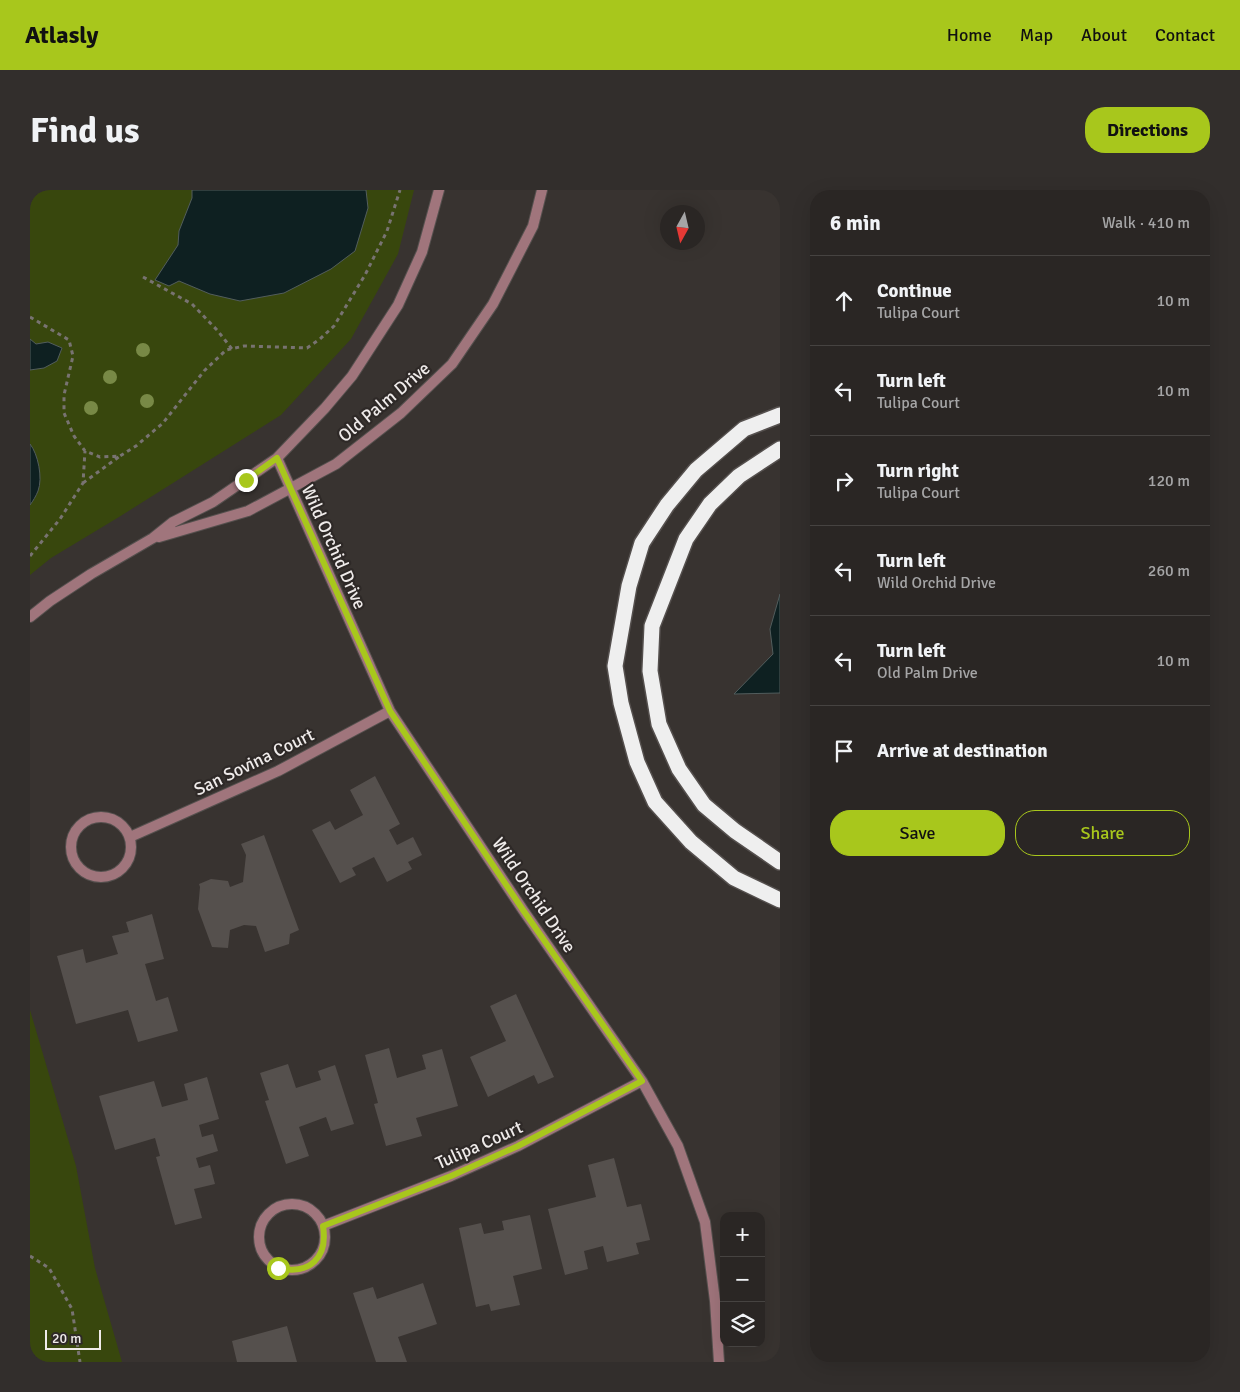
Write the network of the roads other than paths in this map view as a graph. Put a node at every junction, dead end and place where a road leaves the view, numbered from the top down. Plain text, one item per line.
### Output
1 (439, 190) edge
2 (542, 190) edge
3 (780, 415) edge
4 (780, 449) edge
5 (277, 458) junction
6 (290, 489) junction
7 (153, 538) junction
8 (30, 618) edge
9 (390, 711) junction
10 (130, 837) junction
11 (780, 862) edge
12 (780, 900) edge
13 (642, 1081) junction
14 (323, 1226) junction
15 (719, 1362) edge

1 - 5 street, Old Palm Drive
2 - 6 street, Old Palm Drive
3 - 12 highway
4 - 11 highway
5 - 6 street, Wild Orchid Drive
5 - 7 street, Old Palm Drive
6 - 7 street, Old Palm Drive
6 - 9 street, Wild Orchid Drive
7 - 8 street, Old Palm Drive
9 - 10 street, San Sovina Court
9 - 13 street, Wild Orchid Drive
10 - 10 street
13 - 14 street, Tulipa Court
13 - 15 street, Wild Orchid Drive
14 - 14 street

